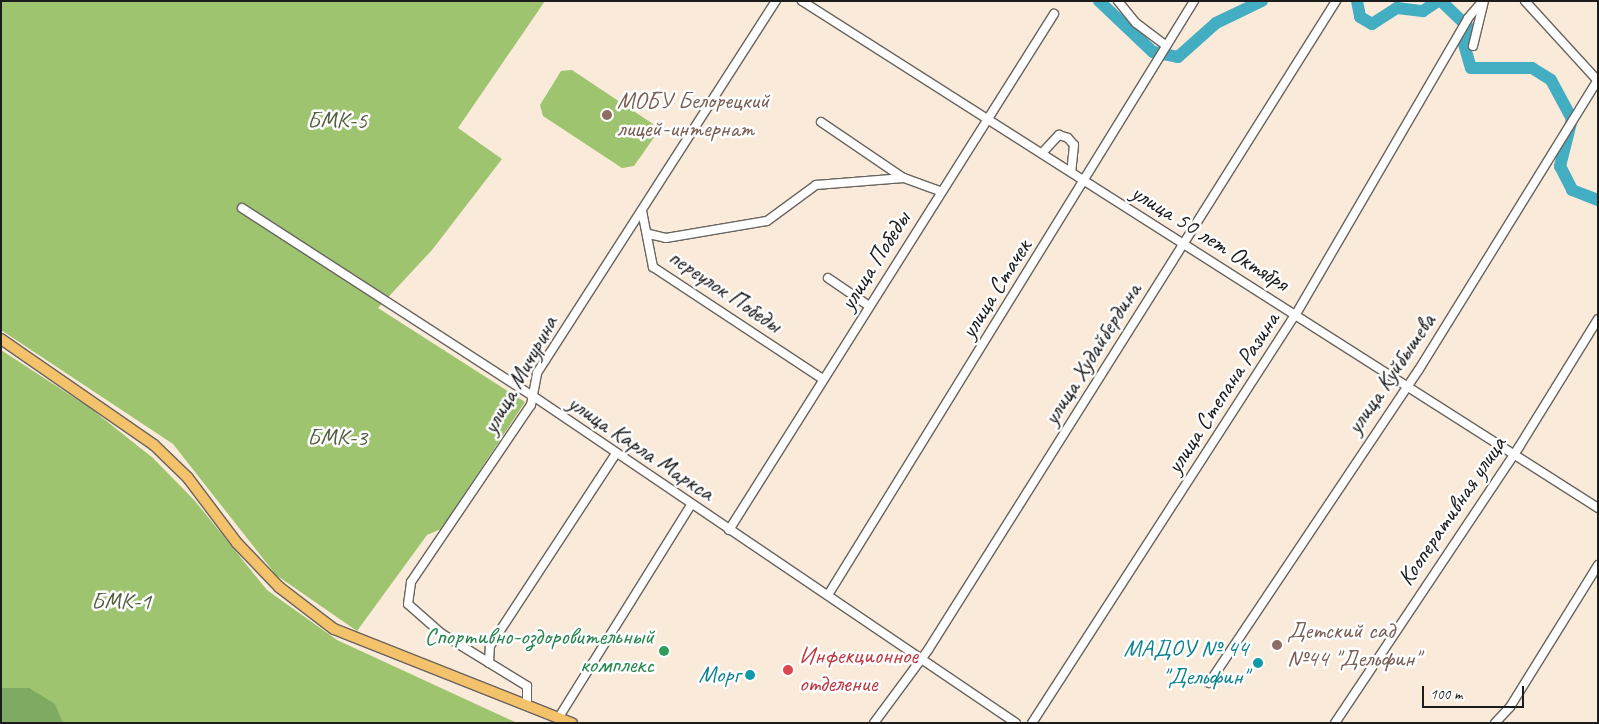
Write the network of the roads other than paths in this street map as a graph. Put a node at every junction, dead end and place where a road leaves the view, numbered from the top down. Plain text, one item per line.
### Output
1 (776, 1) edge
2 (802, 1) edge
3 (1118, 1) edge
4 (1194, 1) edge
5 (1336, 1) edge
6 (1484, 1) edge
7 (1525, 1) edge
8 (1054, 14) dead end
9 (1166, 46) junction
10 (1473, 46) dead end
11 (1598, 81) edge
12 (989, 120) junction
13 (821, 122) dead end
14 (1042, 153) junction
15 (1071, 172) junction
16 (904, 178) junction
17 (1085, 181) junction
18 (940, 192) junction
19 (242, 208) dead end
20 (642, 211) junction
21 (650, 234) junction
22 (1185, 243) junction
23 (828, 278) dead end
24 (869, 306) junction
25 (1296, 314) junction
26 (1598, 319) edge
27 (1, 339) edge
28 (824, 379) junction
29 (1406, 385) junction
30 (533, 396) junction
31 (1511, 453) junction
32 (614, 455) junction
33 (691, 505) junction
34 (1598, 508) edge
35 (729, 530) junction
36 (1598, 565) edge
37 (828, 595) junction
38 (919, 657) junction
39 (489, 663) junction
40 (1208, 683) dead end
41 (527, 706) junction
42 (559, 717) junction
43 (572, 723) edge
44 (874, 723) edge
45 (1016, 723) edge
46 (1032, 723) edge
47 (1335, 723) edge
48 (1495, 723) edge

1 - 20 street, улица Мичурина
2 - 12 street, улица 50 лет Октября
3 - 9 street
4 - 9 street, улица Стачек
5 - 22 street, улица Худайбердина
6 - 10 street
6 - 25 street, улица Степана Разина
7 - 11 street
8 - 12 street, улица Победы
9 - 17 street, улица Стачек
11 - 29 street, улица Куйбышева
12 - 14 street, улица 50 лет Октября
12 - 18 street, улица Победы
13 - 16 street
14 - 15 street, улица 50 лет Октября
14 - 15 street
15 - 17 street, улица 50 лет Октября
16 - 18 street
16 - 21 street
17 - 22 street, улица 50 лет Октября
17 - 37 street, улица Стачек
18 - 24 street, улица Победы
19 - 30 street, улица Карла Маркса
20 - 21 street, переулок Победы
20 - 30 street, улица Мичурина
21 - 28 street, переулок Победы
22 - 25 street, улица 50 лет Октября
22 - 38 street, улица Худайбердина
23 - 24 street
24 - 28 street, улица Победы
25 - 29 street, улица 50 лет Октября
25 - 46 street, улица Степана Разина
26 - 31 street, Кооперативная улица
27 - 41 main road
28 - 35 street, улица Победы
29 - 31 street, улица 50 лет Октября
29 - 40 street, улица Куйбышева
30 - 32 street, улица Карла Маркса
30 - 39 street, улица Мичурина
31 - 34 street, улица 50 лет Октября
31 - 47 street, Кооперативная улица
32 - 33 street, улица Карла Маркса
32 - 39 street
33 - 35 street, улица Карла Маркса
33 - 42 street
35 - 37 street, улица Карла Маркса
36 - 48 street
37 - 38 street, улица Карла Маркса
38 - 44 street, улица Худайбердина
38 - 45 street, улица Карла Маркса
39 - 41 street, улица Мичурина
41 - 42 main road
42 - 43 main road

